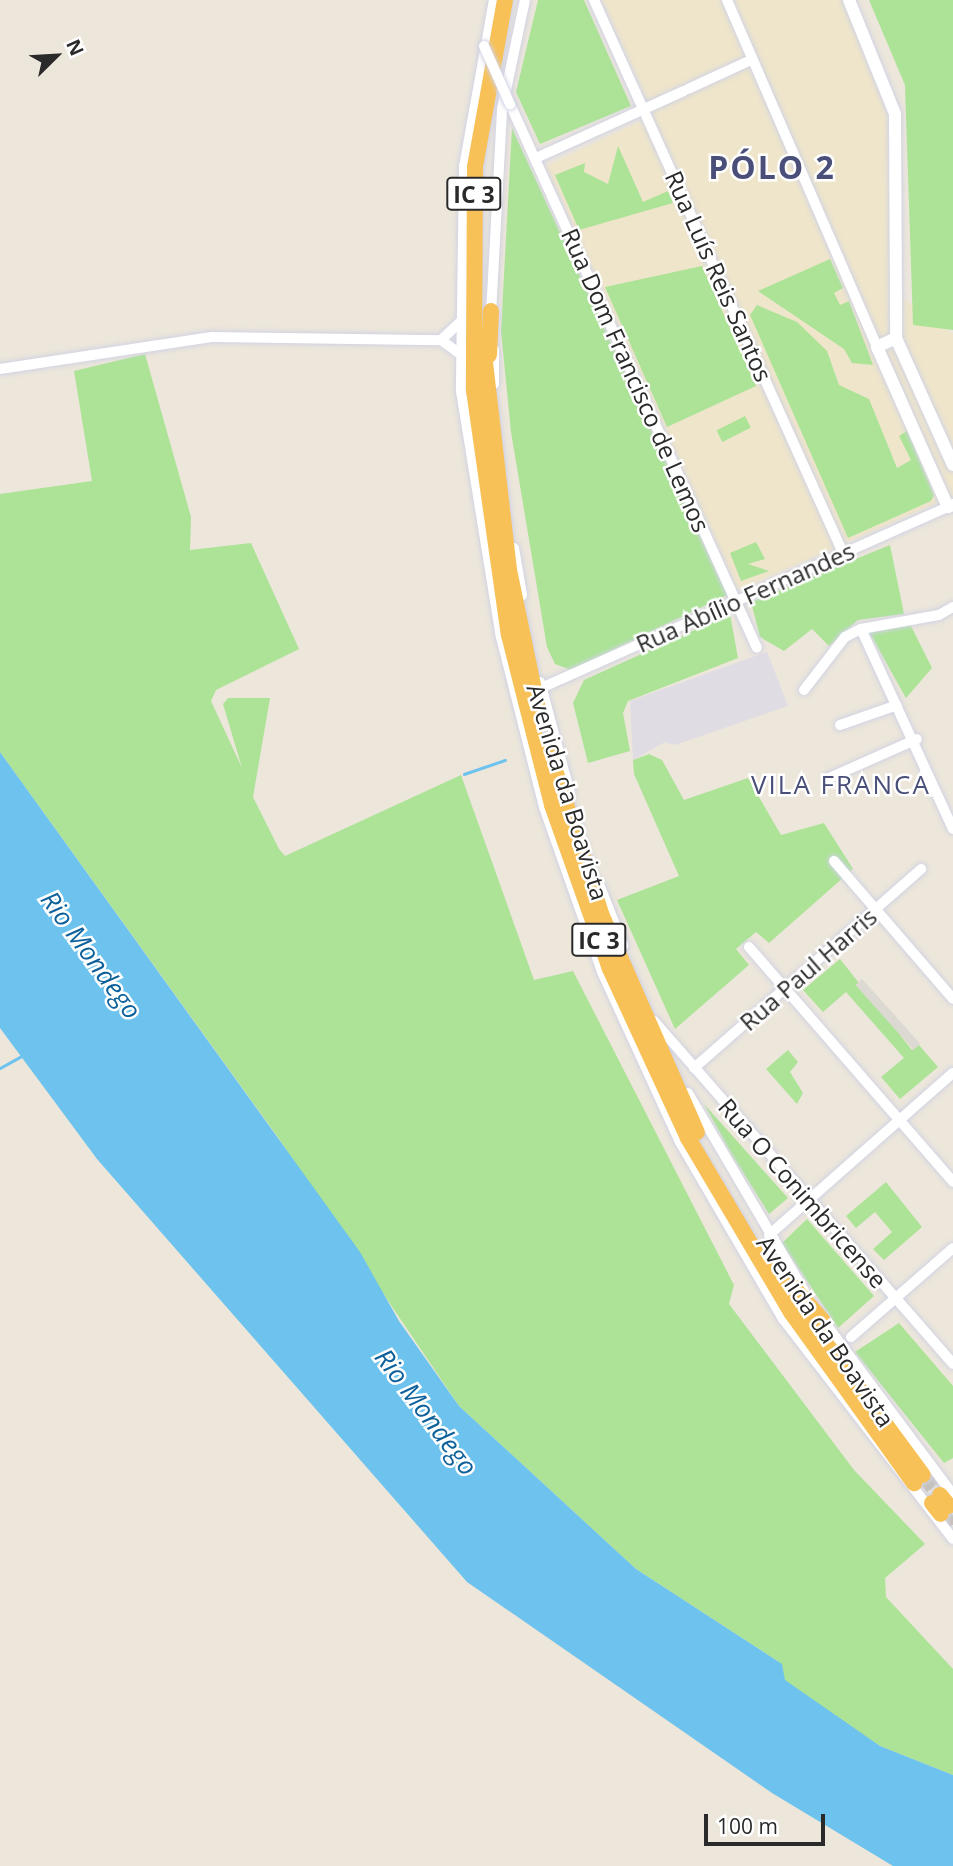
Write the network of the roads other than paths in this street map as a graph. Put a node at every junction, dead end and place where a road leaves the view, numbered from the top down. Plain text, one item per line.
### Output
1 (494, 0) edge
2 (505, 0) edge
3 (513, 0) edge
4 (526, 0) edge
5 (594, 0) edge
6 (727, 0) edge
7 (849, 0) edge
8 (484, 46) junction
9 (748, 61) junction
10 (644, 109) junction
11 (536, 159) junction
12 (491, 311) junction
13 (459, 317) junction
14 (896, 338) junction
15 (441, 340) junction
16 (877, 347) junction
17 (460, 354) junction
18 (0, 369) edge
19 (480, 389) junction
20 (953, 465) edge
21 (951, 506) edge
22 (843, 553) junction
23 (735, 601) junction
24 (953, 607) edge
25 (861, 628) junction
26 (757, 648) dead end
27 (541, 688) junction
28 (804, 690) dead end
29 (897, 705) junction
30 (840, 725) dead end
31 (916, 739) junction
32 (829, 778) dead end
33 (953, 829) edge
34 (834, 861) dead end
35 (921, 869) dead end
36 (875, 910) junction
37 (749, 947) dead end
38 (784, 989) junction
39 (953, 999) edge
40 (653, 1021) junction
41 (694, 1068) junction
42 (953, 1073) edge
43 (900, 1120) junction
44 (953, 1182) edge
45 (809, 1199) junction
46 (769, 1235) junction
47 (953, 1248) edge
48 (772, 1263) junction
49 (895, 1298) junction
50 (823, 1321) junction
51 (851, 1337) dead end
52 (953, 1364) edge
53 (953, 1475) edge
54 (943, 1499) edge
55 (953, 1539) edge

1 - 8 street, Avenida da Boavista
2 - 19 highway, Avenida da Boavista / IC 3
3 - 19 highway, Avenida da Boavista / IC 3
4 - 12 street, Avenida da Boavista
5 - 10 street, Rua Luís Reis Santos
6 - 9 street
7 - 14 street
8 - 11 street, Rua Dom Francisco de Lemos, bridge
8 - 13 street, Avenida da Boavista
9 - 10 street
9 - 16 street
10 - 11 street
10 - 22 street, Rua Luís Reis Santos
11 - 23 street, Rua Dom Francisco de Lemos
12 - 19 highway
12 - 27 street, Avenida da Boavista
13 - 15 street
13 - 17 street, Avenida da Boavista
13 - 19 highway
14 - 16 street
14 - 20 street
15 - 17 street
15 - 18 street
16 - 21 street
17 - 55 street, Avenida da Boavista
19 - 48 highway, Avenida da Boavista / IC 3
19 - 48 highway, Avenida da Boavista / IC 3
21 - 22 street, Rua Abílio Fernandes
22 - 23 street, Rua Abílio Fernandes
23 - 26 street, Rua Dom Francisco de Lemos
23 - 27 street, Rua Abílio Fernandes
24 - 25 street
25 - 28 street
25 - 29 street
27 - 40 street, Avenida da Boavista
29 - 30 street
29 - 31 street
31 - 32 street
31 - 33 street
34 - 36 street
35 - 36 street, Rua Paul Harris
36 - 38 street, Rua Paul Harris
36 - 39 street
37 - 38 street
38 - 41 street, Rua Paul Harris
38 - 43 street
40 - 41 street, Rua O Conimbricense
40 - 46 street, Avenida da Boavista
41 - 45 street, Rua O Conimbricense
42 - 43 street
43 - 44 street
43 - 45 street
45 - 46 street
45 - 49 street, Rua O Conimbricense
46 - 50 street, Avenida da Boavista
47 - 49 street
48 - 50 highway
49 - 51 street
49 - 52 street, Rua O Conimbricense
50 - 54 street, Avenida da Boavista
53 - 54 street

